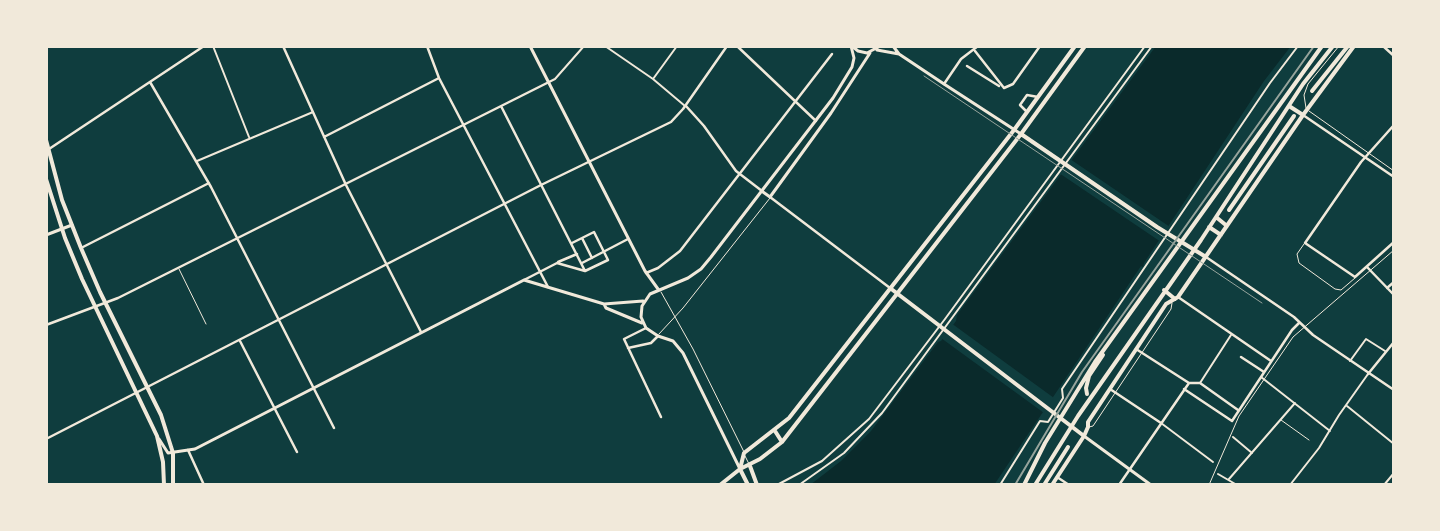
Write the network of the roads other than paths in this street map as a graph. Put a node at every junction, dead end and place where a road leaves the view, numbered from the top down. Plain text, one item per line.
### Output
1 (204, 46) edge
2 (213, 46) edge
3 (283, 46) edge
4 (427, 46) edge
5 (530, 46) edge
6 (584, 46) edge
7 (605, 46) edge
8 (677, 46) edge
9 (727, 46) edge
10 (737, 46) edge
11 (851, 46) edge
12 (880, 46) edge
13 (893, 46) edge
14 (978, 46) edge
15 (1040, 46) edge
16 (1075, 46) edge
17 (1085, 46) edge
18 (1145, 46) edge
19 (1152, 46) edge
20 (1298, 46) edge
21 (1322, 46) edge
22 (1333, 46) edge
23 (1339, 46) edge
24 (1348, 46) edge
25 (1354, 46) edge
26 (1383, 46) edge
27 (876, 50) junction
28 (975, 51) junction
29 (870, 53) junction
30 (832, 54) dead end
31 (899, 54) junction
32 (1394, 56) edge
33 (967, 66) dead end
34 (439, 78) junction
35 (653, 79) junction
36 (150, 82) junction
37 (549, 82) junction
38 (944, 84) junction
39 (1001, 86) junction
40 (1312, 91) dead end
41 (1038, 97) junction
42 (796, 101) junction
43 (501, 106) junction
44 (685, 106) junction
45 (1289, 106) junction
46 (1307, 109) junction
47 (313, 112) junction
48 (1027, 112) junction
49 (1303, 115) junction
50 (1294, 116) dead end
51 (817, 121) junction
52 (464, 126) junction
53 (1394, 126) edge
54 (1014, 130) junction
55 (1021, 134) junction
56 (324, 137) junction
57 (250, 138) junction
58 (46, 140) edge
59 (48, 150) edge
60 (1368, 153) junction
61 (1365, 157) junction
62 (197, 161) junction
63 (590, 162) junction
64 (1394, 171) edge
65 (739, 173) junction
66 (1394, 177) edge
67 (46, 179) edge
68 (209, 183) junction
69 (346, 185) junction
70 (541, 185) junction
71 (763, 192) junction
72 (770, 197) junction
73 (503, 205) junction
74 (1229, 210) dead end
75 (1216, 217) junction
76 (72, 225) junction
77 (1227, 226) junction
78 (1209, 227) junction
79 (62, 229) junction
80 (46, 234) edge
81 (1221, 235) junction
82 (582, 238) junction
83 (238, 239) junction
84 (628, 239) junction
85 (1305, 242) junction
86 (1394, 242) edge
87 (572, 243) junction
88 (81, 248) junction
89 (1194, 250) junction
90 (1394, 250) edge
91 (604, 252) junction
92 (577, 254) junction
93 (1206, 257) junction
94 (592, 258) junction
95 (557, 263) junction
96 (582, 263) junction
97 (387, 265) junction
98 (1367, 267) junction
99 (178, 268) junction
100 (585, 271) junction
101 (1371, 271) junction
102 (539, 272) junction
103 (646, 273) junction
104 (1355, 277) junction
105 (524, 280) junction
106 (1394, 282) edge
107 (548, 287) junction
108 (890, 288) junction
109 (1387, 288) junction
110 (658, 289) junction
111 (1164, 290) junction
112 (896, 294) junction
113 (1394, 295) edge
114 (1176, 299) junction
115 (643, 301) junction
116 (106, 302) junction
117 (604, 304) junction
118 (94, 307) junction
119 (674, 316) junction
120 (280, 320) junction
121 (642, 322) junction
122 (864, 322) junction
123 (1299, 323) junction
124 (206, 324) dead end
125 (46, 325) edge
126 (871, 326) junction
127 (646, 328) junction
128 (1303, 328) junction
129 (421, 332) junction
130 (1232, 334) junction
131 (658, 336) junction
132 (1113, 338) junction
133 (240, 341) junction
134 (1394, 342) edge
135 (628, 348) junction
136 (1136, 349) junction
137 (1385, 351) junction
138 (1142, 353) junction
139 (1241, 357) dead end
140 (1271, 361) junction
141 (1350, 361) junction
142 (1264, 372) junction
143 (1368, 374) junction
144 (1261, 377) junction
145 (1264, 379) junction
146 (1189, 383) junction
147 (1200, 383) junction
148 (148, 388) junction
149 (314, 388) junction
150 (1110, 389) junction
151 (1184, 389) junction
152 (1394, 390) edge
153 (1115, 392) junction
154 (138, 394) junction
155 (1087, 394) dead end
156 (1295, 403) junction
157 (1346, 405) junction
158 (275, 408) junction
159 (1238, 410) junction
160 (661, 417) dead end
161 (1280, 420) junction
162 (1161, 423) junction
163 (1073, 426) junction
164 (334, 428) dead end
165 (1088, 428) junction
166 (775, 431) junction
167 (1330, 431) junction
168 (157, 436) junction
169 (1084, 436) junction
170 (1233, 437) dead end
171 (46, 439) edge
172 (1309, 440) dead end
173 (782, 442) junction
174 (1394, 444) edge
175 (1068, 447) dead end
176 (188, 450) junction
177 (297, 452) dead end
178 (1252, 452) junction
179 (173, 453) junction
180 (744, 453) junction
181 (1213, 462) dead end
182 (750, 466) junction
183 (1129, 468) junction
184 (740, 469) junction
185 (1394, 473) edge
186 (1218, 474) dead end
187 (1057, 477) junction
188 (1230, 479) junction
189 (164, 485) edge
190 (173, 485) edge
191 (204, 485) edge
192 (720, 485) edge
193 (748, 485) edge
194 (758, 485) edge
195 (777, 485) edge
196 (799, 485) edge
197 (1000, 485) edge
198 (1024, 485) edge
199 (1035, 485) edge
200 (1044, 485) edge
201 (1052, 485) edge
202 (1069, 485) edge
203 (1119, 485) edge
204 (1151, 485) edge
205 (1209, 485) edge
206 (1238, 485) edge
207 (1290, 485) edge
208 (1384, 485) edge

1 - 36 street
2 - 57 street
3 - 47 street
4 - 34 street
5 - 37 street
6 - 37 street
7 - 35 street
8 - 35 street
9 - 44 street
10 - 42 street
11 - 29 street
11 - 51 street
12 - 27 street
13 - 31 street
14 - 28 street
15 - 39 street
16 - 41 main road
17 - 55 main road
18 - 195 street
19 - 196 street
20 - 197 street
21 - 132 main road
22 - 45 main road
23 - 46 lane
24 - 40 main road
25 - 46 main road
26 - 32 street
27 - 29 street
27 - 31 street
28 - 38 street
28 - 39 street
29 - 72 street
30 - 42 street
31 - 38 street
33 - 39 street
34 - 52 street
34 - 56 street
35 - 44 street
36 - 59 street
36 - 62 street
37 - 43 street
37 - 63 street
38 - 54 street
41 - 48 main road
41 - 48 street
42 - 51 street
42 - 65 street
43 - 52 street
43 - 70 street
44 - 63 street
44 - 65 street
45 - 49 main road
45 - 75 main road
46 - 49 main road
46 - 60 lane
47 - 56 street
47 - 57 street
48 - 54 main road
49 - 61 street
49 - 77 main road
50 - 74 main road
51 - 71 street
52 - 69 street
52 - 73 street
53 - 60 street
54 - 55 street
54 - 108 main road
55 - 89 main road
55 - 112 main road
56 - 69 street
57 - 62 street
58 - 59 main road
59 - 76 main road
60 - 61 street
60 - 64 lane
61 - 66 street
61 - 85 street
62 - 68 street
63 - 70 street
63 - 84 street
65 - 71 street
65 - 103 street
67 - 79 main road
68 - 83 street
68 - 88 street
69 - 83 street
69 - 97 street
70 - 73 street
70 - 87 street
71 - 72 street
71 - 110 street
72 - 108 street
72 - 119 lane
73 - 97 street
73 - 102 street
75 - 77 main road
75 - 78 main road
76 - 79 street
76 - 88 main road
77 - 81 main road
78 - 81 main road
78 - 89 main road
79 - 80 street
79 - 118 main road
81 - 93 main road
82 - 87 street
82 - 91 street
82 - 94 street
83 - 99 street
83 - 120 street
84 - 91 street
84 - 103 street
85 - 104 street
85 - 104 lane
86 - 98 street
87 - 92 street
88 - 116 main road
89 - 93 main road
89 - 111 main road
90 - 101 lane
91 - 94 street
91 - 100 street
92 - 95 street
92 - 96 street
93 - 114 main road
93 - 123 street
94 - 96 street
95 - 100 street
95 - 102 street
96 - 100 street
97 - 120 street
97 - 129 street
98 - 101 street
98 - 104 street
99 - 116 street
99 - 124 lane
101 - 109 street
101 - 128 lane
102 - 105 street
102 - 107 street
103 - 110 street
105 - 107 street
105 - 129 street
106 - 109 street
107 - 117 street
108 - 112 main road
108 - 122 main road
109 - 113 street
110 - 115 street
110 - 119 lane
111 - 114 main road
111 - 163 main road
112 - 126 main road
112 - 163 main road
114 - 130 street
114 - 136 main road
114 - 138 lane
115 - 117 street
115 - 121 street
116 - 118 street
116 - 148 main road
117 - 121 street
118 - 125 street
118 - 154 main road
119 - 131 lane
119 - 180 lane
120 - 133 street
120 - 149 street
121 - 127 street
122 - 126 main road
122 - 166 main road
123 - 128 street
123 - 140 street
126 - 173 main road
127 - 131 street
127 - 135 street
128 - 141 street
128 - 145 lane
129 - 149 street
130 - 140 street
130 - 147 street
131 - 135 street
131 - 184 street
132 - 155 main road
132 - 198 main road
133 - 148 street
133 - 158 street
134 - 137 street
135 - 160 street
136 - 138 street
136 - 150 main road
137 - 141 street
137 - 143 street
138 - 146 street
138 - 153 lane
139 - 142 street
140 - 142 street
141 - 143 street
142 - 144 street
143 - 152 street
143 - 157 street
144 - 145 street
144 - 159 street
145 - 156 street
145 - 205 lane
146 - 147 street
146 - 151 street
147 - 159 street
148 - 154 street
148 - 179 main road
149 - 158 street
149 - 164 street
150 - 153 street
150 - 165 main road
151 - 159 street
151 - 162 street
153 - 162 street
153 - 165 lane
154 - 168 main road
154 - 171 street
156 - 161 street
156 - 167 street
157 - 167 street
157 - 174 street
158 - 176 street
158 - 177 street
161 - 172 lane
161 - 178 street
162 - 181 street
162 - 183 street
163 - 169 main road
163 - 199 main road
165 - 169 main road
166 - 173 main road
166 - 180 main road
167 - 207 street
168 - 179 street
168 - 189 main road
169 - 183 street
169 - 187 main road
170 - 178 street
173 - 182 main road
175 - 200 main road
176 - 179 street
176 - 191 street
178 - 188 street
179 - 190 main road
180 - 182 lane
180 - 184 main road
182 - 184 main road
182 - 194 main road
183 - 203 street
183 - 204 street
184 - 192 main road
184 - 193 main road
185 - 208 street
186 - 188 street
187 - 201 main road
187 - 202 street
188 - 206 street

